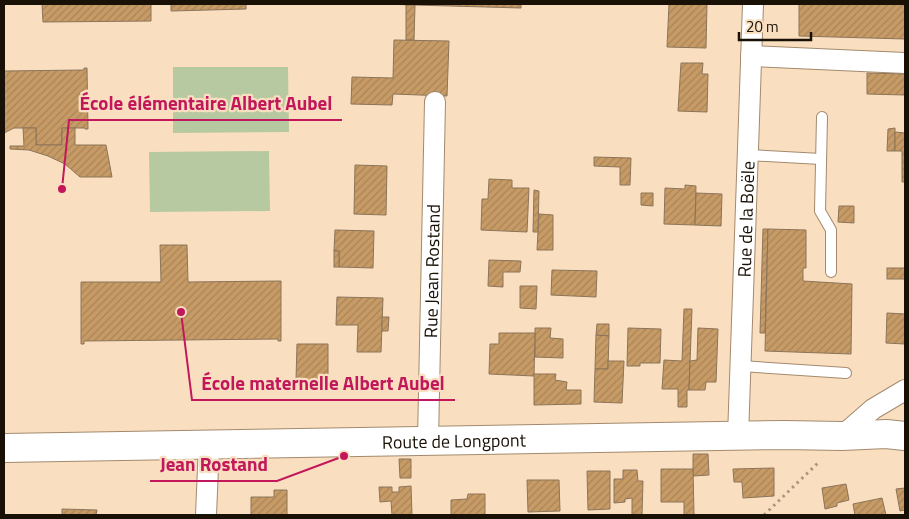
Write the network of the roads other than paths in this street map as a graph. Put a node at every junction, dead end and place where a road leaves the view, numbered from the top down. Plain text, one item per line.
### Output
1 (752, 4) edge
2 (751, 56) junction
3 (905, 63) edge
4 (435, 102) dead end
5 (822, 117) dead end
6 (748, 155) junction
7 (821, 159) junction
8 (831, 272) dead end
9 (741, 366) junction
10 (846, 373) dead end
11 (905, 390) edge
12 (738, 436) junction
13 (842, 436) junction
14 (905, 436) edge
15 (428, 440) junction
16 (209, 444) junction
17 (4, 448) edge
18 (206, 515) edge

1 - 2 street, Rue de la Boële
2 - 3 street
2 - 6 street, Rue de la Boële
4 - 15 street, Rue Jean Rostand
5 - 7 lane
6 - 7 lane
6 - 9 street, Rue de la Boële
7 - 8 lane
9 - 10 lane
9 - 12 street, Rue de la Boële
11 - 13 street
12 - 13 main road, Route de Longpont
12 - 15 main road, Route de Longpont
13 - 14 main road, Route de Longpont
15 - 16 main road, Route de Longpont
16 - 17 main road, Route de Longpont
16 - 18 street

